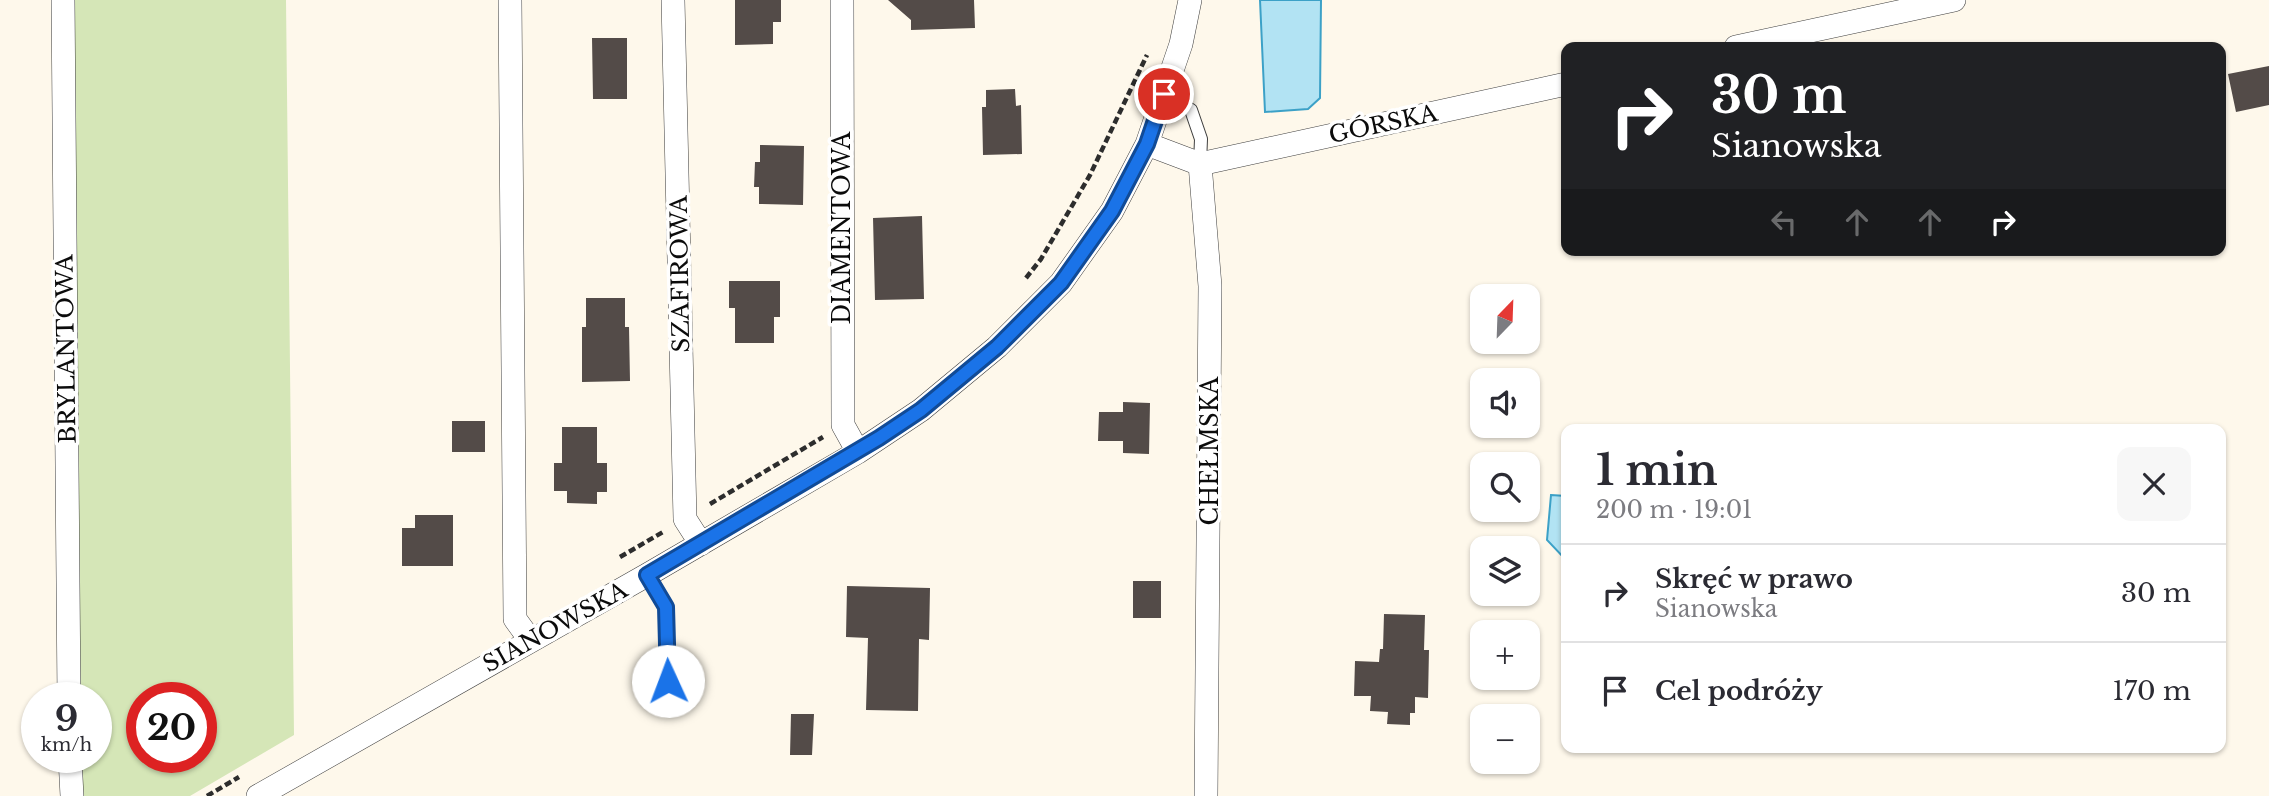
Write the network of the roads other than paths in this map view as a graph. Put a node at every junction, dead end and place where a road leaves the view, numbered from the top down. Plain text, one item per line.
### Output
1 (63, 0) edge
2 (510, 0) edge
3 (673, 0) edge
4 (842, 0) edge
5 (1190, 0) edge
6 (1955, 0) edge
7 (1759, 42) edge
8 (1561, 85) edge
9 (1164, 94) junction
10 (1147, 144) junction
11 (1200, 164) junction
12 (858, 452) junction
13 (701, 544) junction
14 (647, 575) junction
15 (531, 640) junction
16 (69, 682) edge
17 (669, 706) dead end
18 (71, 773) edge
19 (72, 796) edge
20 (258, 796) edge
21 (1206, 796) edge

1 - 16 street, BRYLANTOWA
2 - 15 street
3 - 13 street, SZAFIROWA
4 - 12 street, DIAMENTOWA
5 - 9 street, SIANOWSKA
6 - 7 street
8 - 11 street, GÓRSKA
9 - 10 street, SIANOWSKA
9 - 11 lane
10 - 11 street
10 - 12 street, SIANOWSKA
11 - 21 street, CHEŁMSKA
12 - 13 street, SIANOWSKA
13 - 14 street, SIANOWSKA
14 - 15 street, SIANOWSKA
14 - 17 lane
15 - 20 street, SIANOWSKA
18 - 19 street

